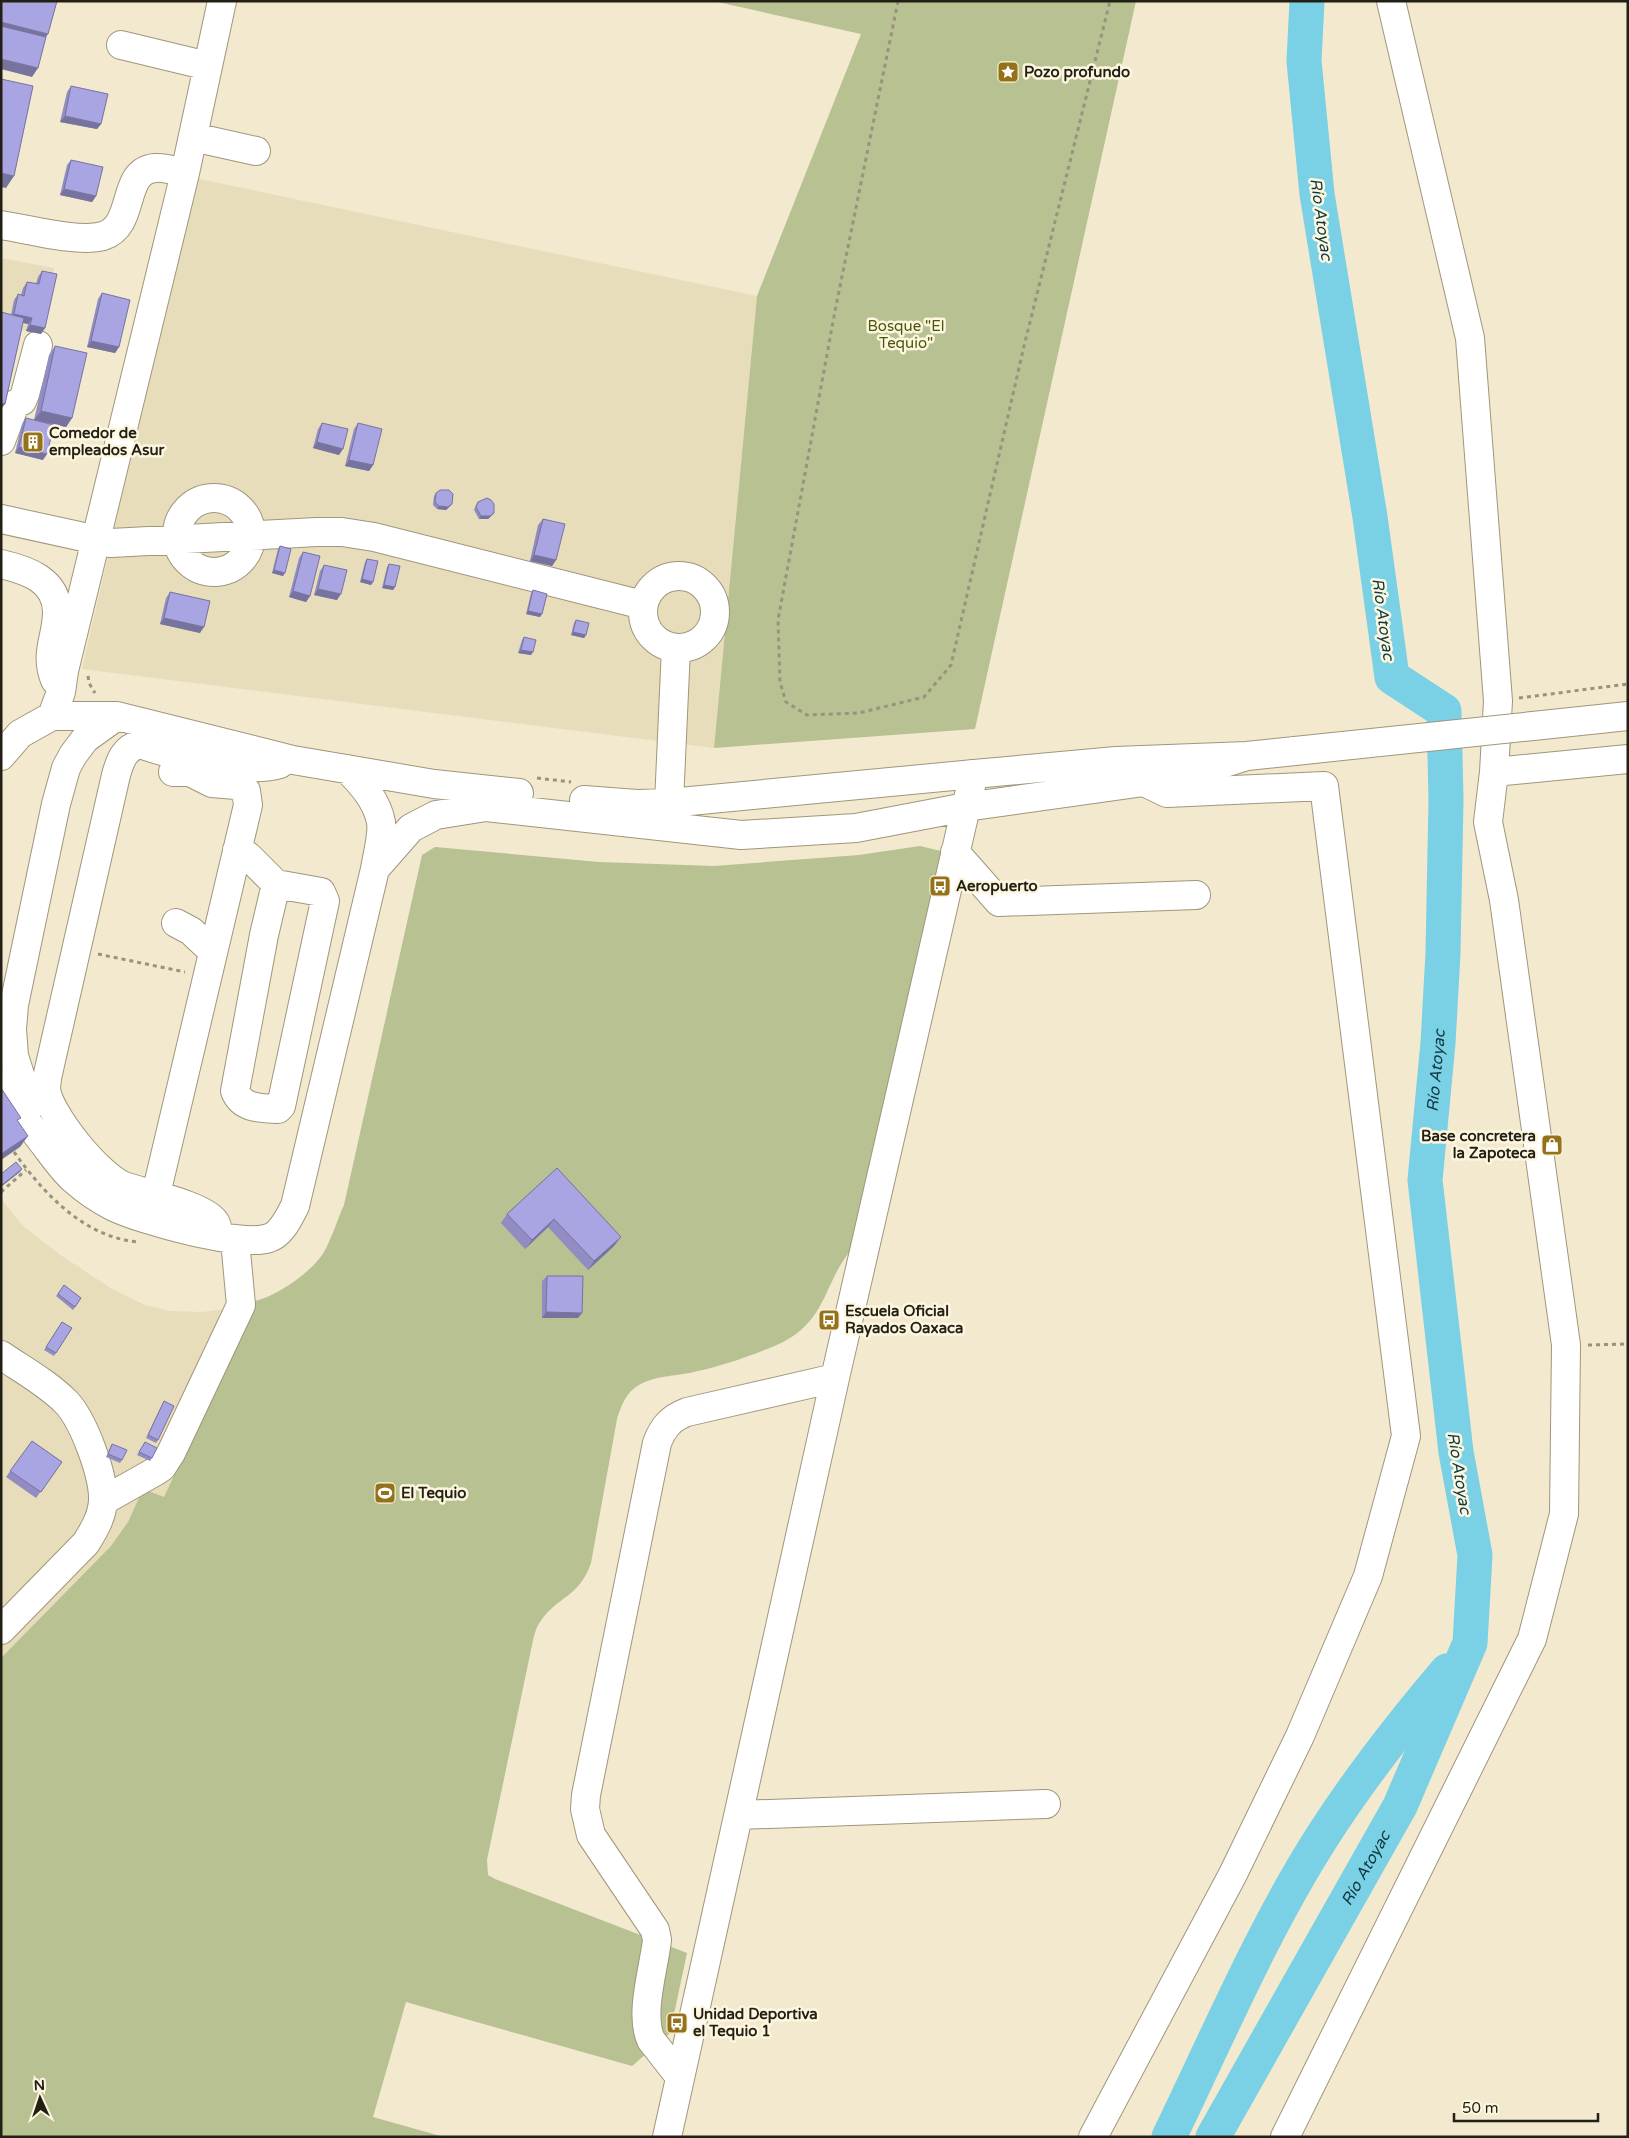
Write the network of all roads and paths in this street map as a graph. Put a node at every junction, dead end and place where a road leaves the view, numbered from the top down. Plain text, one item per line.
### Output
1 (222, 1) edge
2 (898, 1) edge
3 (1110, 1) edge
4 (1391, 1) edge
5 (121, 45) dead end
6 (208, 66) junction
7 (193, 137) junction
8 (256, 151) dead end
9 (185, 173) junction
10 (1, 225) edge
11 (38, 345) dead end
12 (1, 441) edge
13 (1, 519) edge
14 (252, 535) junction
15 (97, 540) junction
16 (176, 540) junction
17 (1, 564) edge
18 (643, 605) junction
19 (676, 648) junction
20 (88, 675) dead end
21 (1628, 684) edge
22 (1498, 701) junction
23 (56, 704) junction
24 (109, 706) junction
25 (1628, 716) edge
26 (1, 756) edge
27 (1247, 756) junction
28 (1628, 759) edge
29 (293, 760) junction
30 (170, 770) dead end
31 (348, 770) junction
32 (1494, 772) junction
33 (974, 774) junction
34 (534, 778) dead end
35 (572, 782) dead end
36 (1144, 782) junction
37 (669, 803) junction
38 (966, 807) junction
39 (237, 850) junction
40 (955, 852) junction
41 (375, 869) junction
42 (276, 884) junction
43 (1196, 895) dead end
44 (176, 923) dead end
45 (214, 949) junction
46 (76, 950) junction
47 (207, 978) junction
48 (1, 1080) edge
49 (40, 1139) junction
50 (26, 1170) dead end
51 (1, 1192) edge
52 (156, 1194) junction
53 (227, 1239) junction
54 (1628, 1344) edge
55 (1566, 1345) junction
56 (1, 1354) edge
57 (835, 1378) junction
58 (103, 1501) junction
59 (1, 1630) edge
60 (1046, 1804) dead end
61 (739, 1815) junction
62 (680, 2077) junction
63 (667, 2137) edge
64 (1093, 2137) edge
65 (1285, 2137) edge

1 - 6 street
2 - 3 path
4 - 22 street
5 - 6 street
6 - 7 street
7 - 8 street
7 - 9 street
9 - 10 street
9 - 15 street
11 - 12 street
13 - 15 street
14 - 16 street
14 - 16 street
14 - 16 street
14 - 18 street
15 - 16 street
15 - 23 street
17 - 23 street
18 - 19 street
18 - 19 street
19 - 37 street
20 - 24 path
21 - 22 path
22 - 32 street
23 - 24 street
23 - 26 street
24 - 29 street
24 - 49 street
25 - 27 street, bridge
27 - 33 street
27 - 36 street
28 - 32 street
29 - 31 street
29 - 46 street
30 - 39 street
31 - 37 street
31 - 41 street
32 - 55 street
33 - 37 street
33 - 38 street
34 - 35 path
36 - 38 street
36 - 64 street
38 - 40 street
38 - 41 street
39 - 42 street
39 - 45 street
40 - 43 street
40 - 57 street
41 - 53 street
42 - 42 street
44 - 45 street
45 - 47 street
46 - 47 path
46 - 52 street
47 - 52 street
48 - 49 street
49 - 53 street
50 - 51 path
52 - 53 street
53 - 58 street
54 - 55 path
55 - 65 street
56 - 58 street
57 - 61 street
57 - 62 street
58 - 59 street
60 - 61 street
61 - 62 street
62 - 63 street

